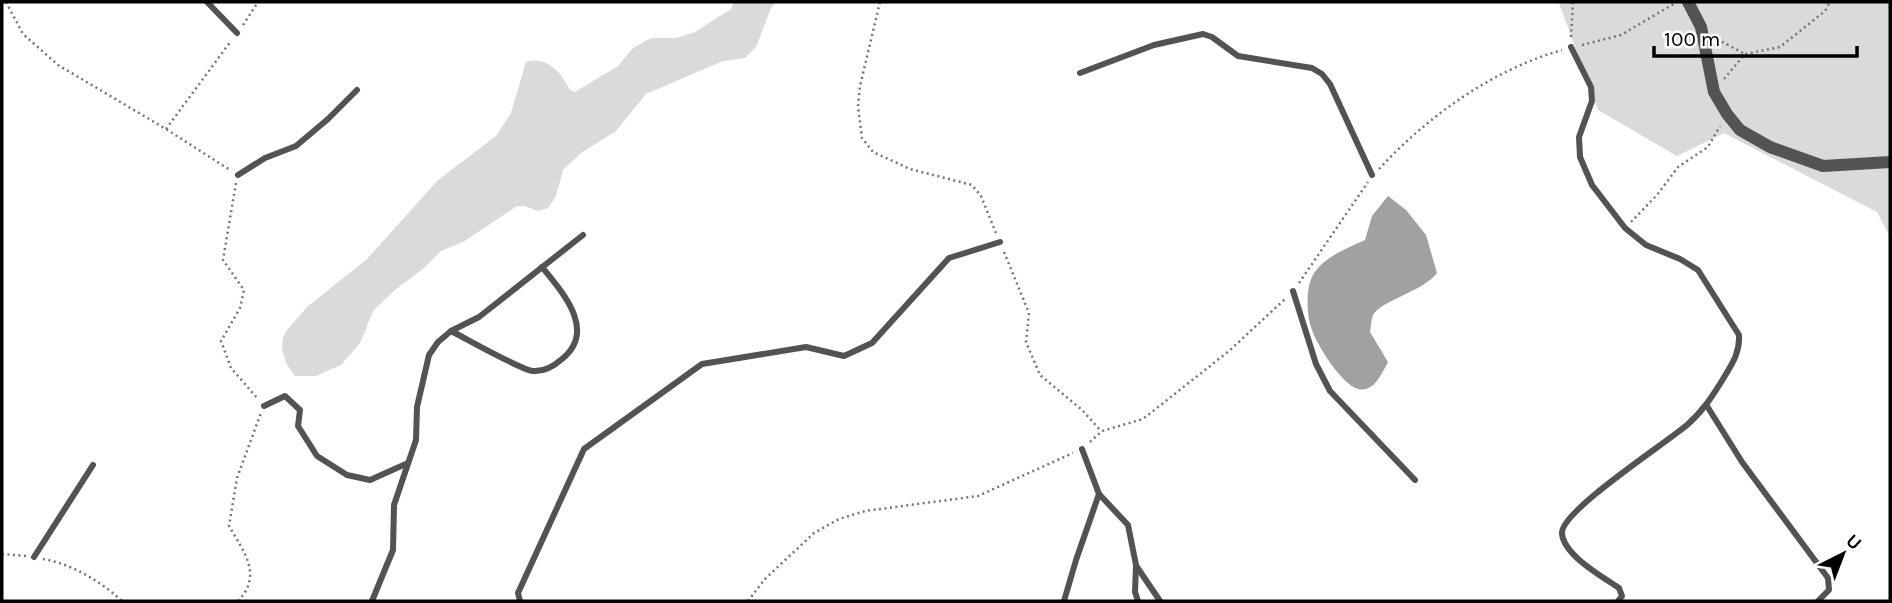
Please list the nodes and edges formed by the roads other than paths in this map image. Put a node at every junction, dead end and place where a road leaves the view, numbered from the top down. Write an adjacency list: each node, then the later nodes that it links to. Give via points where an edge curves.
1 (207, 2): 3 (lane)
2 (1688, 2): 7 (street, via 1701,27 1714,92 1740,130 1770,147 1823,166)
3 (237, 33)
4 (1571, 47): 16 (lane, via 1591,87 1592,101 1579,137 1580,157 1592,185 1625,228 1646,245 1698,270 1739,335 1736,358)
5 (1080, 73): 9 (lane, via 1203,34 1238,56 1311,68 1330,84)
6 (358, 90): 8 (lane, via 296,146)
7 (1890, 162)
8 (237, 175)
9 (1372, 175)
10 (583, 235): 12 (lane)
11 (1000, 242): 25 (lane, via 949,258 872,343 844,356 806,346 702,364 584,449 518,593)
12 (542, 267): 14 (lane, via 479,317); 14 (lane, via 576,314 577,334 564,358 548,369 531,372)
13 (1293, 291): 20 (lane, via 1315,364 1330,391)
14 (452, 331): 18 (lane, via 429,355)
15 (264, 406): 18 (lane, via 285,396 300,410 298,426 317,456 347,475 370,480)
16 (1707, 406): 29 (lane, via 1591,497 1564,524 1567,546 1619,588 1622,596); 30 (lane, via 1742,462 1828,578 1829,590)
17 (1082, 449): 21 (lane)
18 (408, 463): 24 (lane, via 394,505 393,550)
19 (93, 465): 22 (lane)
20 (1415, 480)
21 (1099, 494): 23 (lane, via 1128,525); 26 (lane)
22 (34, 557)
23 (1136, 565): 27 (lane); 28 (lane)
24 (373, 601)
25 (520, 601)
26 (1064, 601)
27 (1138, 601)
28 (1160, 601)
29 (1618, 601)
30 (1818, 601)

